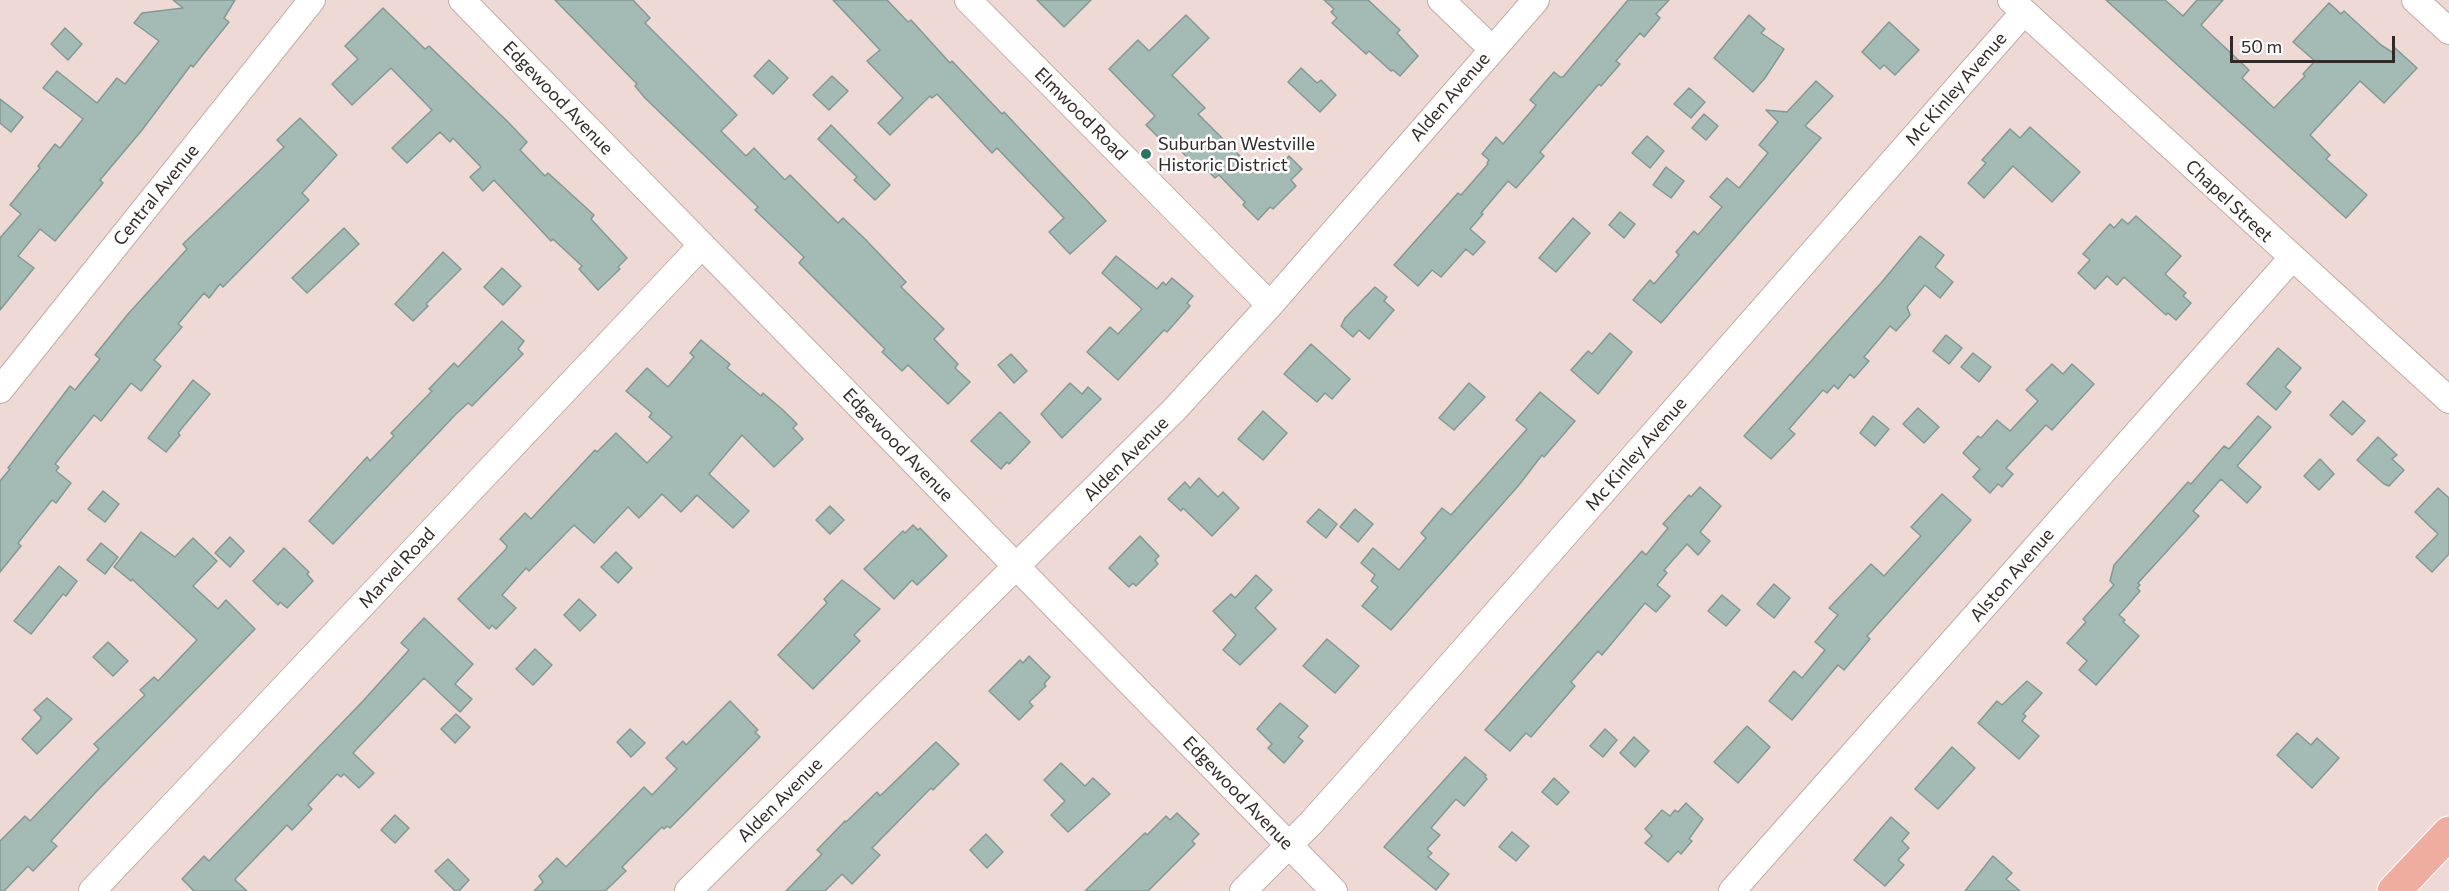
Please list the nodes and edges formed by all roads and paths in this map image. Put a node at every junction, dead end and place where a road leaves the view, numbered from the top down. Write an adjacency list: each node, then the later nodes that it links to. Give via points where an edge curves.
1 (312, 0): 13 (street, Central Avenue)
2 (462, 0): 10 (street, Edgewood Avenue)
3 (968, 0): 12 (street, Elmwood Road)
4 (1441, 0): 9 (street)
5 (1536, 0): 9 (street, Alden Avenue)
6 (2415, 0): 8 (street)
7 (2017, 6): 11 (street, Chapel Street); 17 (street, Mc Kinley Avenue, via 1369,758)
8 (2449, 31)
9 (1492, 50): 12 (street, Alden Avenue)
10 (702, 245): 15 (street, Edgewood Avenue); 18 (street, Marvel Road)
11 (2292, 258): 14 (street, Chapel Street); 22 (street, Alston Avenue)
12 (1270, 305): 15 (street, Alden Avenue, via 1175,409)
13 (0, 390)
14 (2449, 400)
15 (1017, 567): 17 (street, Edgewood Avenue); 19 (street, Alden Avenue)
16 (2449, 833): 23 (main road)
17 (1289, 845): 20 (street, Mc Kinley Avenue); 21 (street, Edgewood Avenue)
18 (92, 891)
19 (688, 891)
20 (1243, 891)
21 (1334, 891)
22 (1732, 891)
23 (2394, 891)

